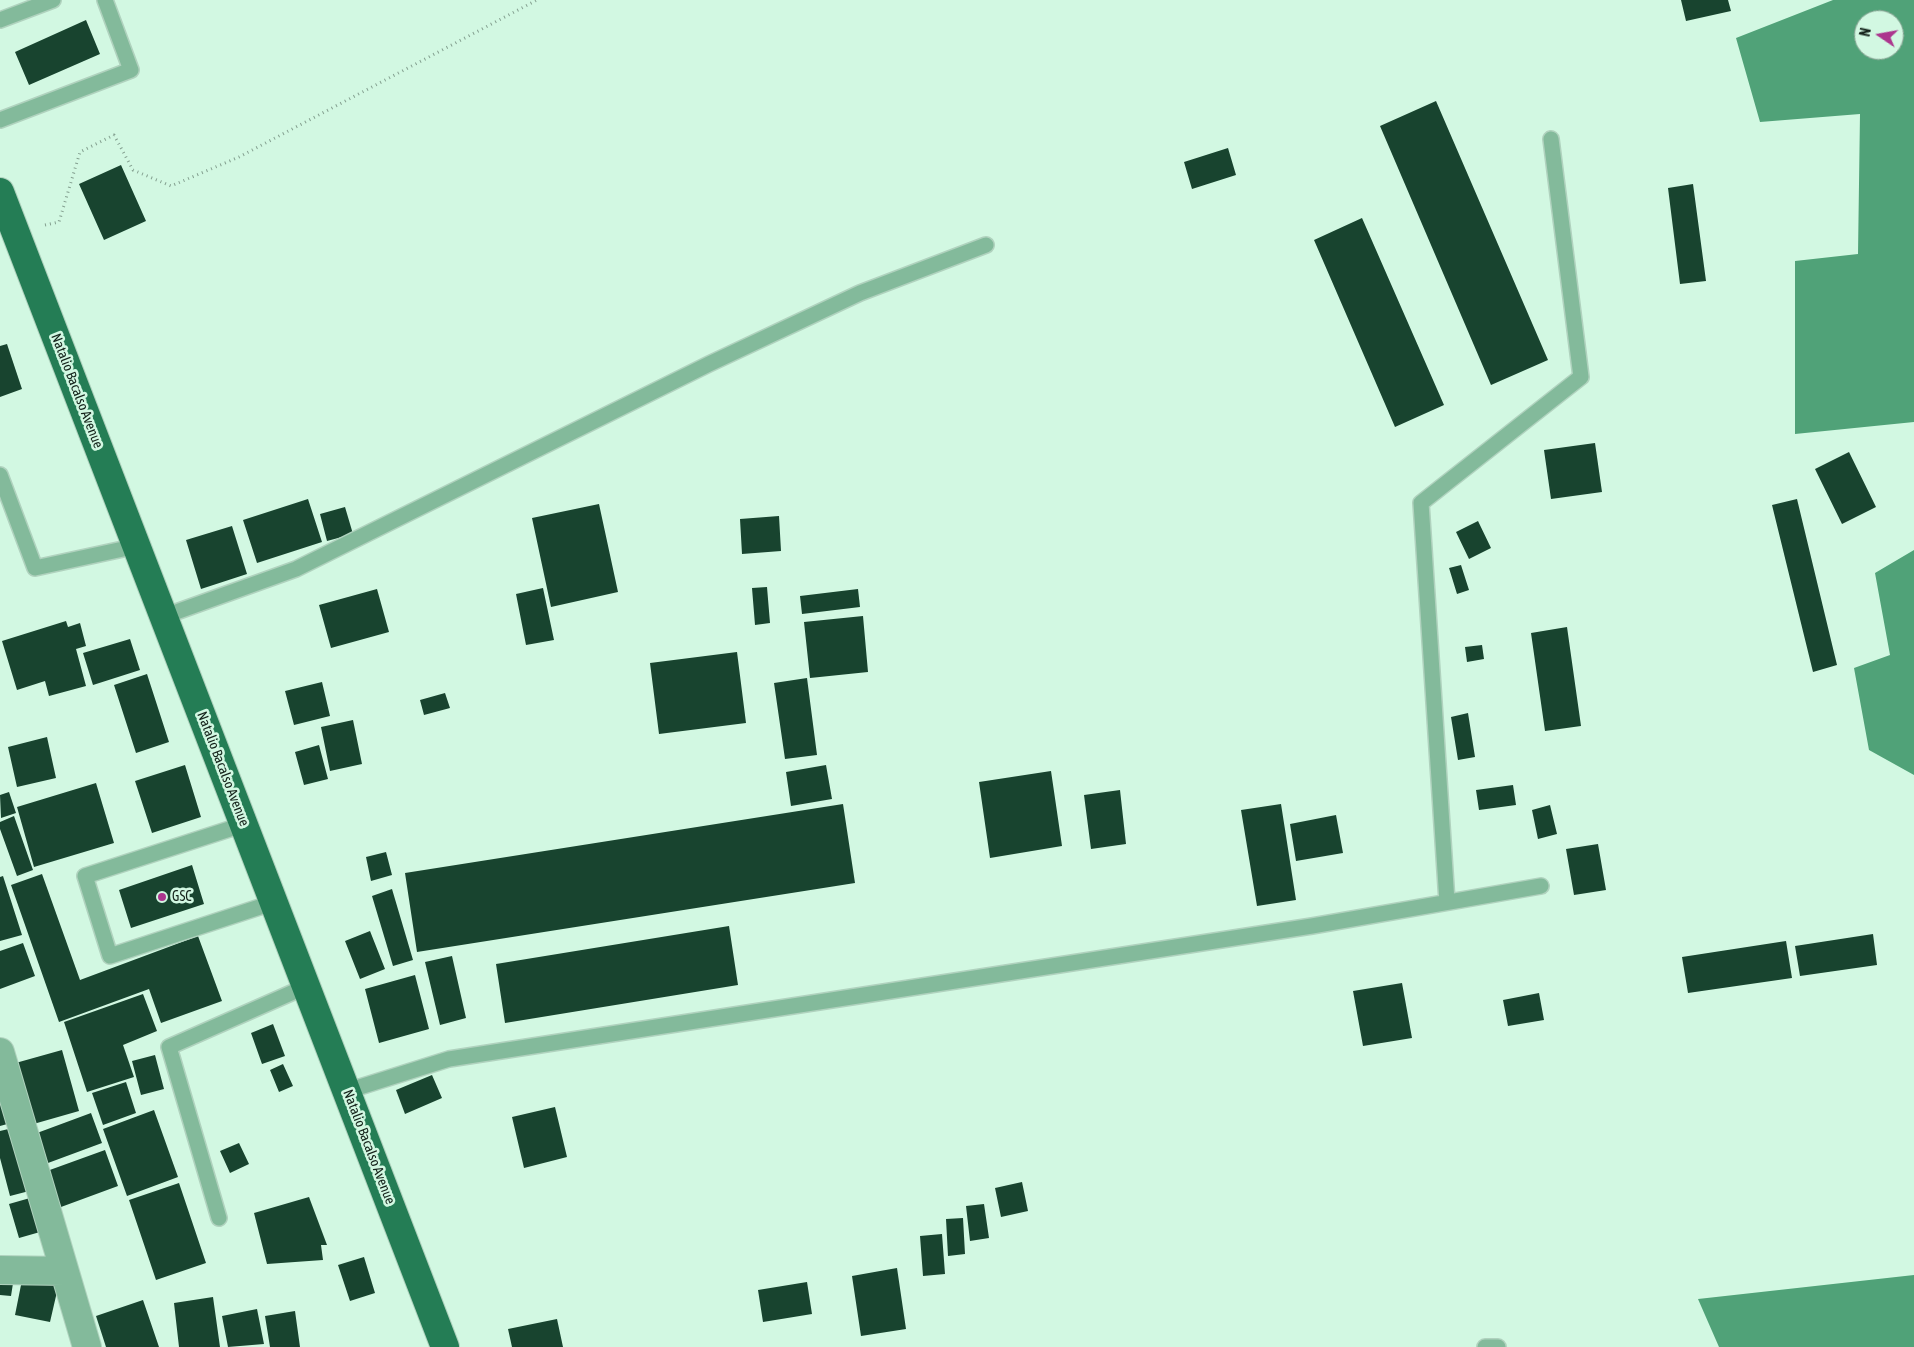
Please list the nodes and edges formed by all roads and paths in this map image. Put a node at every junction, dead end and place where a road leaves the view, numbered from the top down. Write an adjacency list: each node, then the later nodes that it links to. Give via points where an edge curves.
1 (52, 0): 4 (lane)
2 (105, 0): 5 (lane, via 131,70)
3 (537, 0): 8 (path, via 239,157 171,186 133,170 114,135 80,152 59,222)
4 (0, 20)
5 (0, 120)
6 (1552, 139): 16 (lane, via 1581,377 1421,503)
7 (0, 192): 8 (highway, Natalio Bacalso Avenue)
8 (15, 230): 11 (highway, Natalio Bacalso Avenue)
9 (986, 245): 12 (lane, via 860,293 780,330 296,569)
10 (0, 475): 11 (lane, via 35,568)
11 (137, 546): 12 (highway, Natalio Bacalso Avenue)
12 (165, 616): 13 (highway, Natalio Bacalso Avenue)
13 (245, 824): 15 (highway, Natalio Bacalso Avenue); 15 (lane, via 85,876 110,956)
14 (1541, 886): 16 (lane)
15 (275, 902): 17 (highway, Natalio Bacalso Avenue)
16 (1447, 902): 19 (lane, via 1312,926 449,1059)
17 (307, 986): 19 (highway, Natalio Bacalso Avenue); 20 (lane, via 169,1047)
18 (0, 1052): 22 (street)
19 (347, 1091): 24 (highway, Natalio Bacalso Avenue)
20 (219, 1218)
21 (0, 1270): 22 (street)
22 (64, 1271): 23 (street)
23 (87, 1347)
24 (445, 1347)
25 (1485, 1347): 26 (lane)
26 (1498, 1347)

